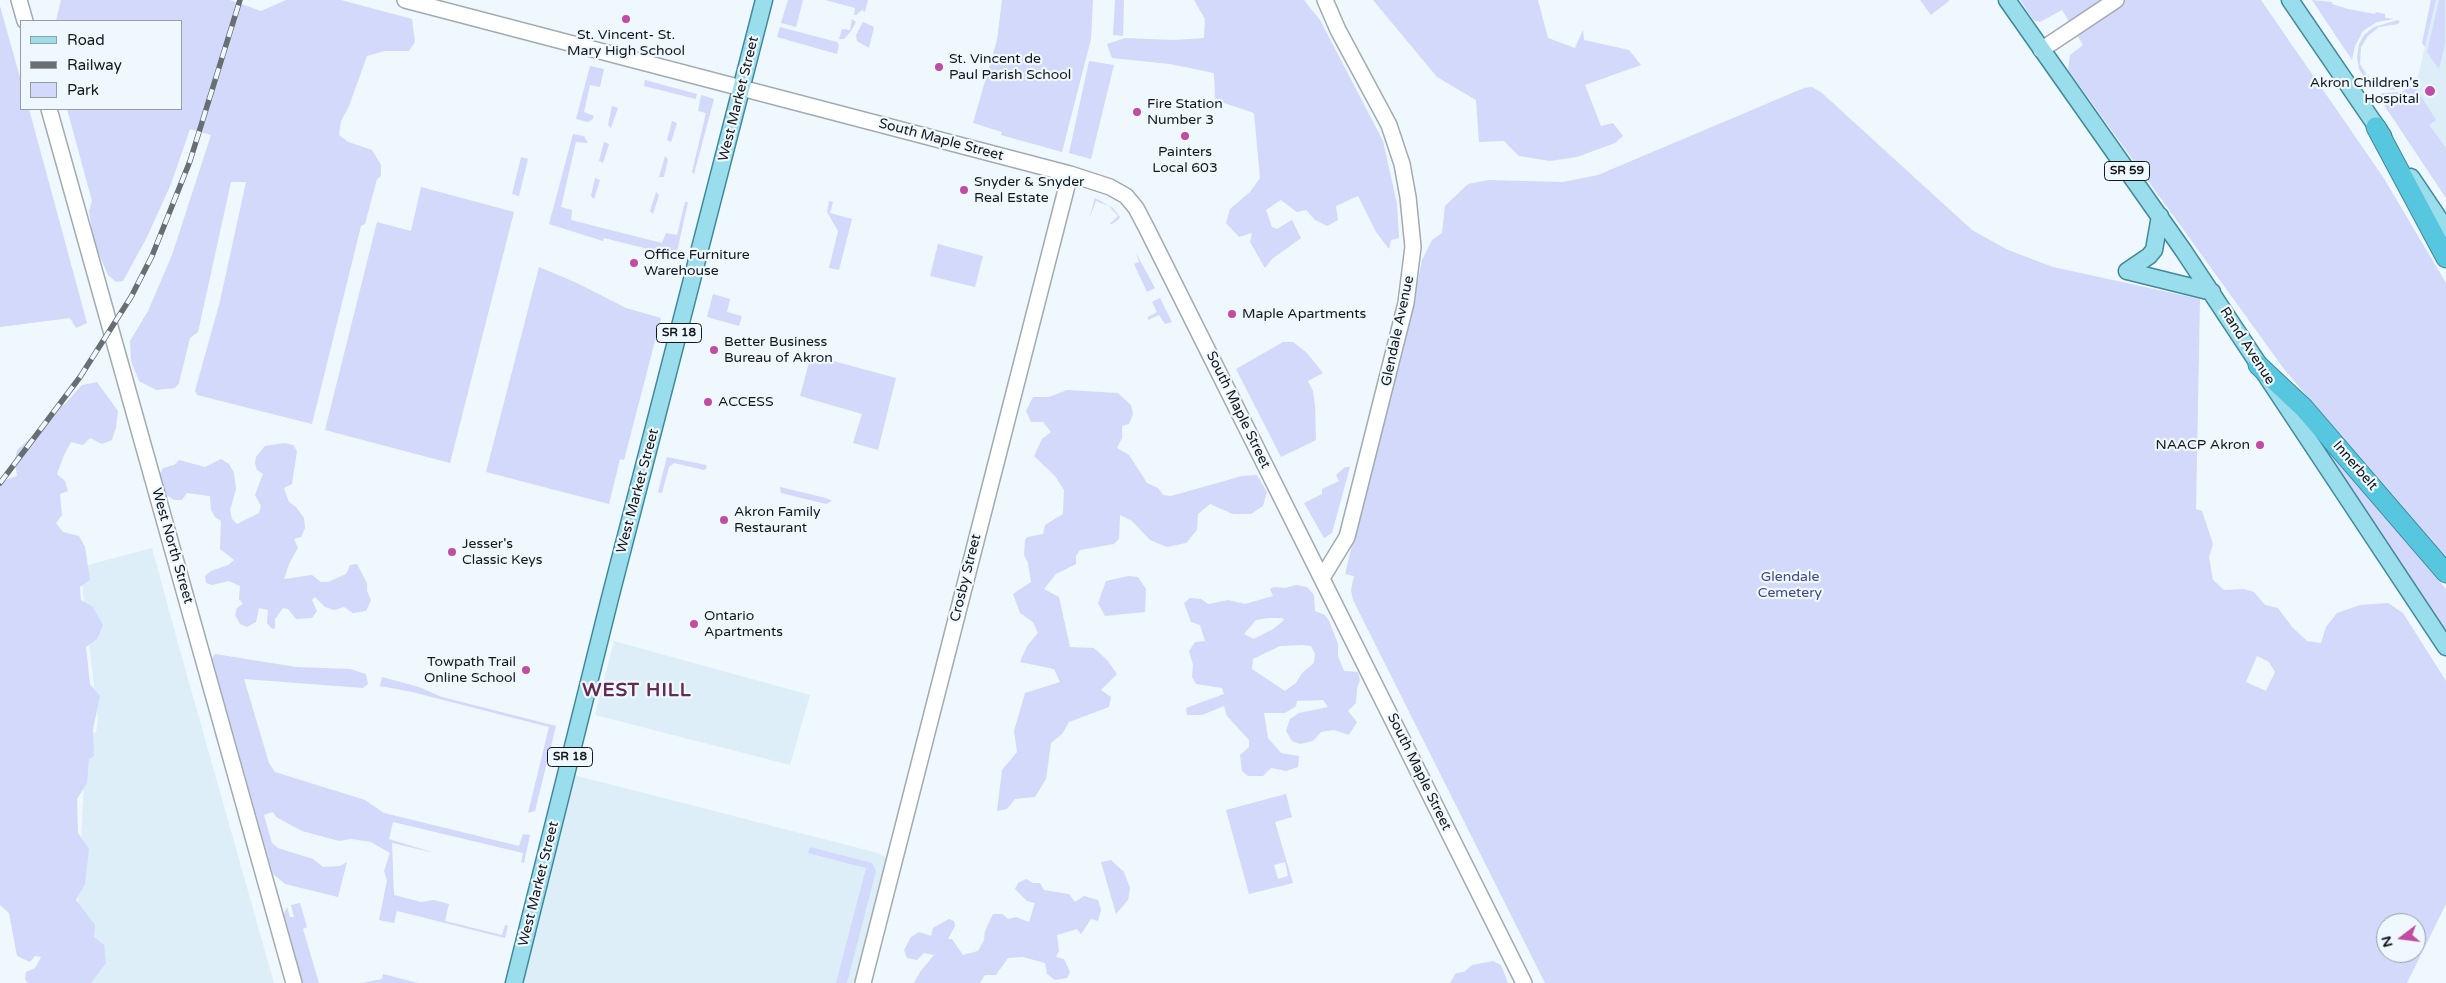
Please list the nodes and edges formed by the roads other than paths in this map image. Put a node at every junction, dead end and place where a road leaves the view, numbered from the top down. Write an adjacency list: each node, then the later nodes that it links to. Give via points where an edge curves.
1 (19, 0): 8 (street)
2 (405, 0): 10 (street, South Maple Street)
3 (764, 0): 10 (main road, West Market Street / SR 18)
4 (1325, 0): 20 (street, Glendale Avenue, via 1389,125 1402,164 1413,247 1406,303 1347,537)
5 (2007, 0): 9 (main road, SR 59)
6 (2116, 0): 9 (street)
7 (2290, 0): 12 (main road)
8 (24, 20)
9 (2041, 50): 14 (main road, Rand Avenue / SR 59)
10 (742, 88): 13 (street, South Maple Street); 23 (main road, West Market Street / SR 18)
11 (49, 110): 22 (street, West North Street)
12 (2376, 127): 15 (main road); 16 (highway)
13 (1070, 174): 20 (street, South Maple Street, via 1110,187 1126,196 1136,208); 24 (street, Crosby Street)
14 (2160, 216): 17 (main road, Rand Avenue / SR 59); 17 (main road, via 2154,250 2127,271)
15 (2446, 229)
16 (2446, 258)
17 (2212, 292): 18 (main road, Rand Avenue / SR 59)
18 (2258, 364): 19 (highway, Innerbelt / SR 59, via 2304,408); 21 (main road, Rand Avenue)
19 (2446, 573)
20 (1322, 578): 25 (street, South Maple Street)
21 (2446, 647)
22 (294, 983)
23 (514, 983)
24 (864, 983)
25 (1524, 983)

